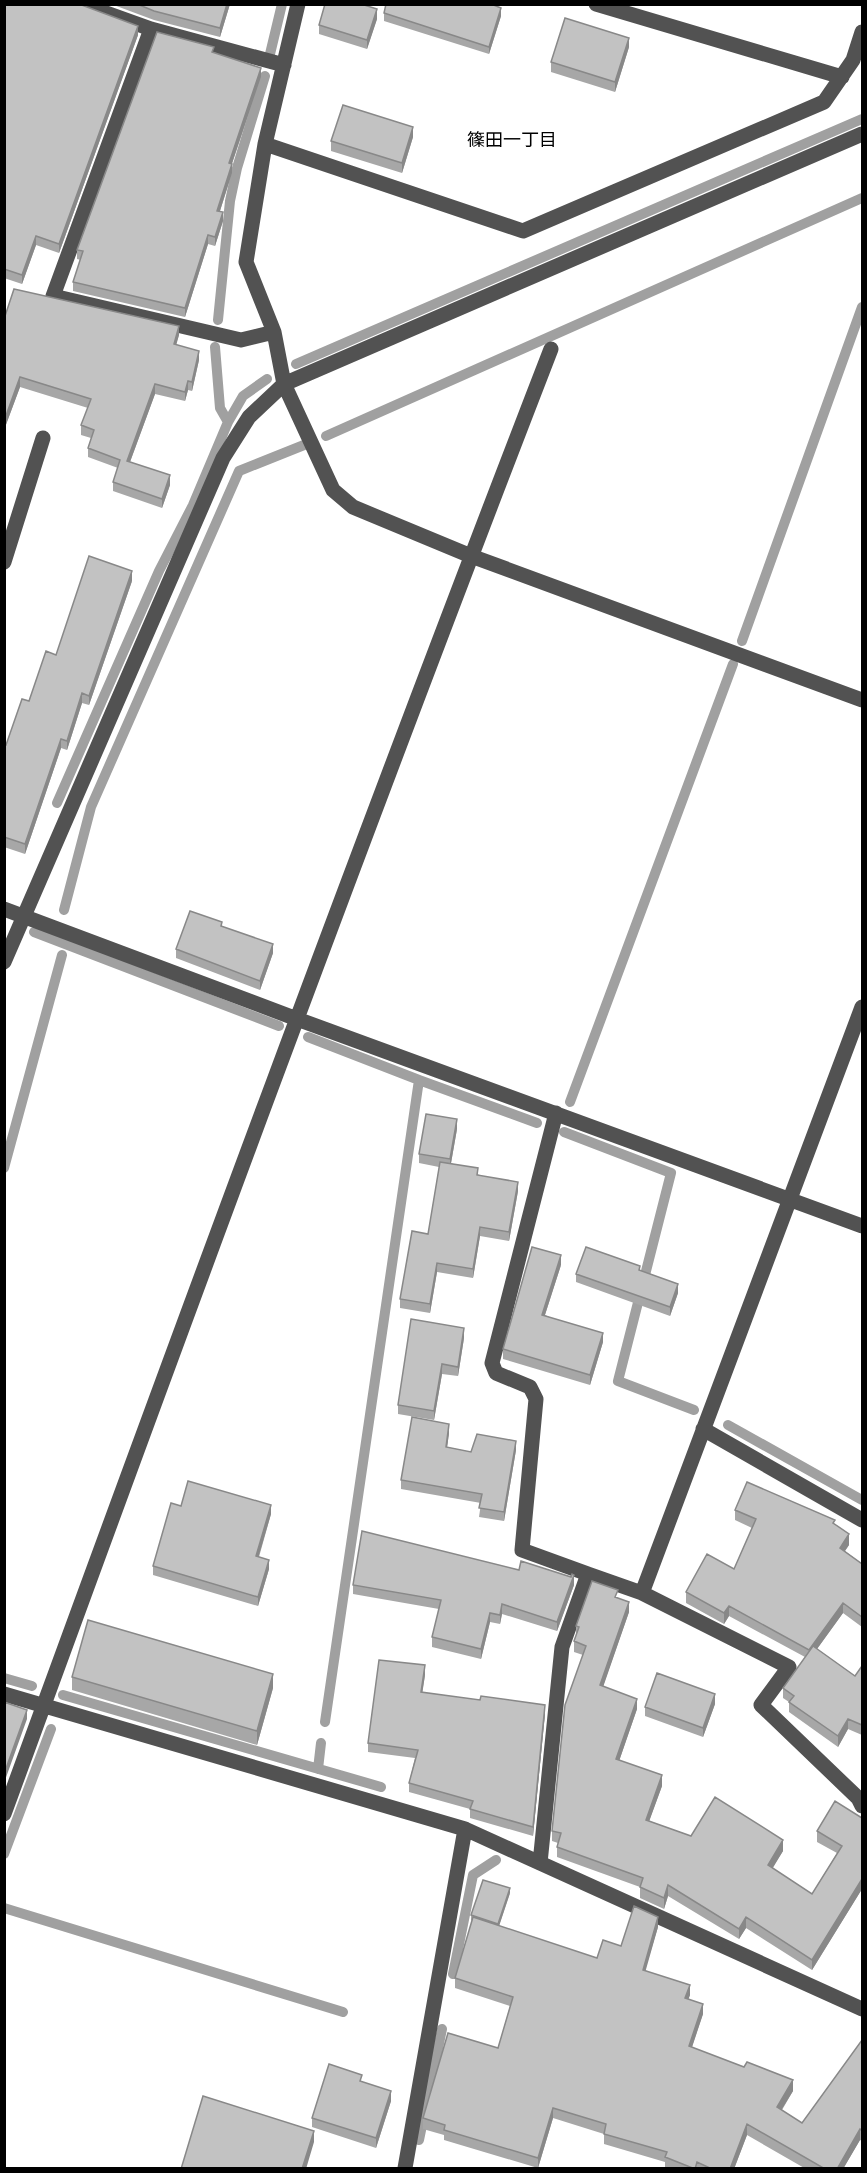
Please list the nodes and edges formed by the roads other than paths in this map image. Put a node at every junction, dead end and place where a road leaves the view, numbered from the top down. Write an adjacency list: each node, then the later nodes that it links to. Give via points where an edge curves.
1 (81, 4): 4 (street)
2 (298, 4): 6 (street)
3 (596, 4): 7 (street)
4 (150, 29): 6 (street); 10 (street, via 54,296 241,340)
5 (862, 32): 7 (street, via 853,60)
6 (284, 65): 9 (street)
7 (842, 77): 9 (street, via 824,102 523,231)
8 (862, 134): 12 (street)
9 (265, 144): 10 (street, via 246,262)
10 (274, 332): 12 (street)
11 (551, 348): 15 (street)
12 (284, 384): 15 (street, via 333,490 353,507); 19 (street, via 249,417 223,458)
13 (44, 438): 14 (street)
14 (11, 521): 16 (street)
15 (471, 555): 17 (street); 22 (street)
16 (4, 562)
17 (862, 700)
18 (4, 909): 19 (street)
19 (24, 916): 20 (street); 22 (street)
20 (4, 962)
21 (862, 1007): 24 (street)
22 (297, 1019): 23 (street); 31 (street)
23 (556, 1113): 24 (street); 28 (street, via 492,1363 496,1373 530,1387 536,1399 522,1550)
24 (791, 1199): 25 (street); 26 (street)
25 (862, 1226)
26 (703, 1429): 27 (street); 29 (street)
27 (862, 1520)
28 (588, 1574): 29 (street); 35 (street, via 562,1647)
29 (642, 1593): 32 (street, via 789,1667 761,1705)
30 (4, 1694): 31 (street)
31 (44, 1706): 33 (street); 34 (street)
32 (862, 1806)
33 (4, 1814)
34 (465, 1828): 35 (street); 37 (street)
35 (540, 1863): 36 (street)
36 (862, 2009)
37 (410, 2168)

